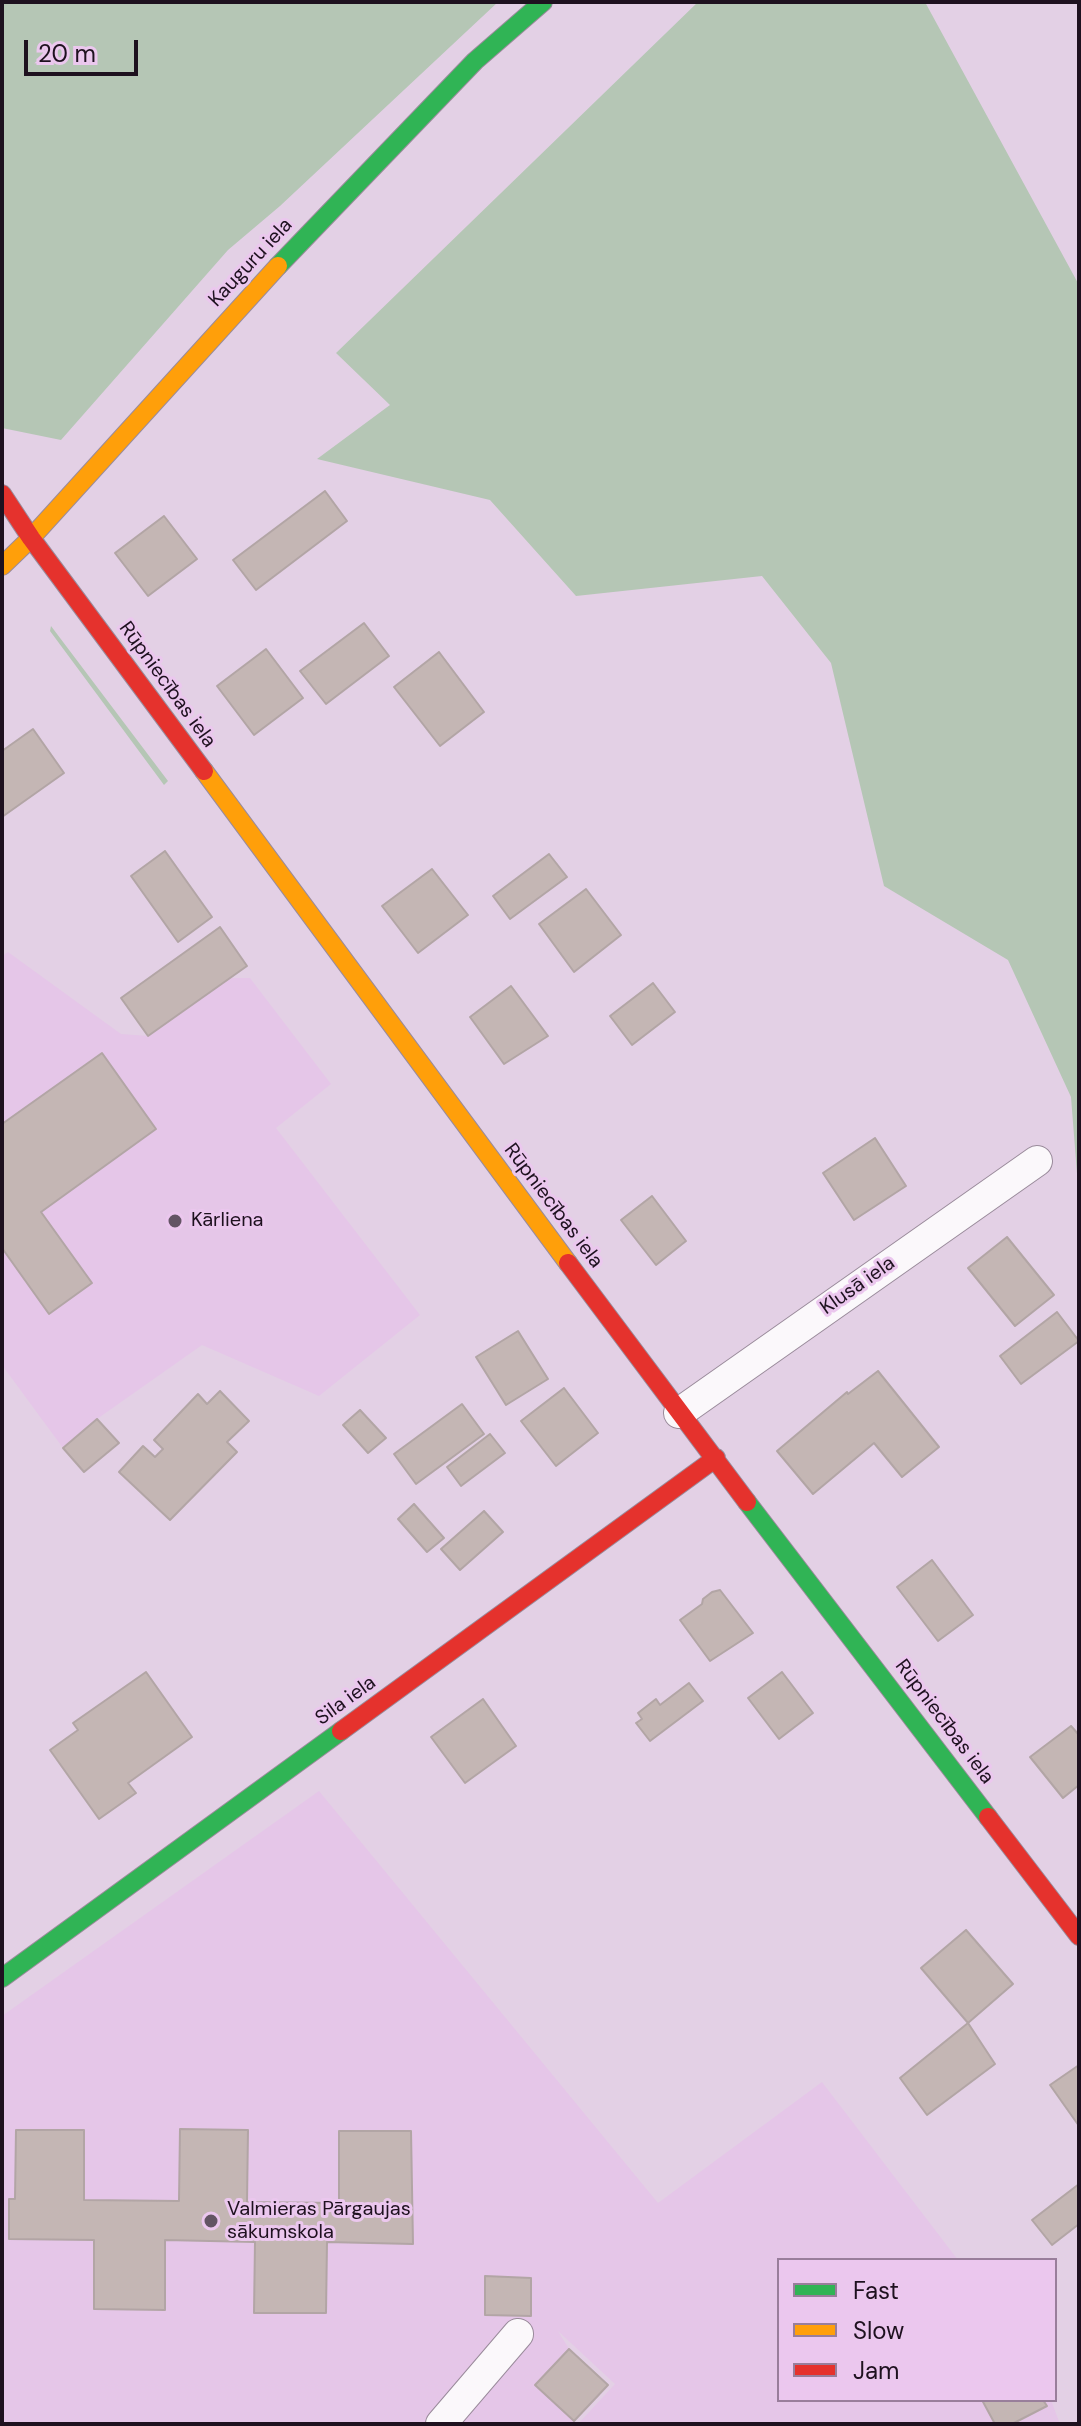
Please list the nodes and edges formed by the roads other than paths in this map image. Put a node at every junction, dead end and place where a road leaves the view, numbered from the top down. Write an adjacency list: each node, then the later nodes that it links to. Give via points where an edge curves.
1 (543, 2): 3 (street, Kauguru iela, via 475,61 289,254)
2 (2, 494): 3 (street, Rūpniecības iela)
3 (31, 538): 4 (street, Kauguru iela); 6 (street, Rūpniecības iela)
4 (2, 566)
5 (1037, 1161): 6 (street, Klusā iela)
6 (679, 1413): 7 (street, Rūpniecības iela)
7 (716, 1458): 8 (street, Rūpniecības iela); 9 (street, Sila iela)
8 (1079, 1936)
9 (2, 1978)
10 (518, 2334): 11 (street)
11 (441, 2424)

